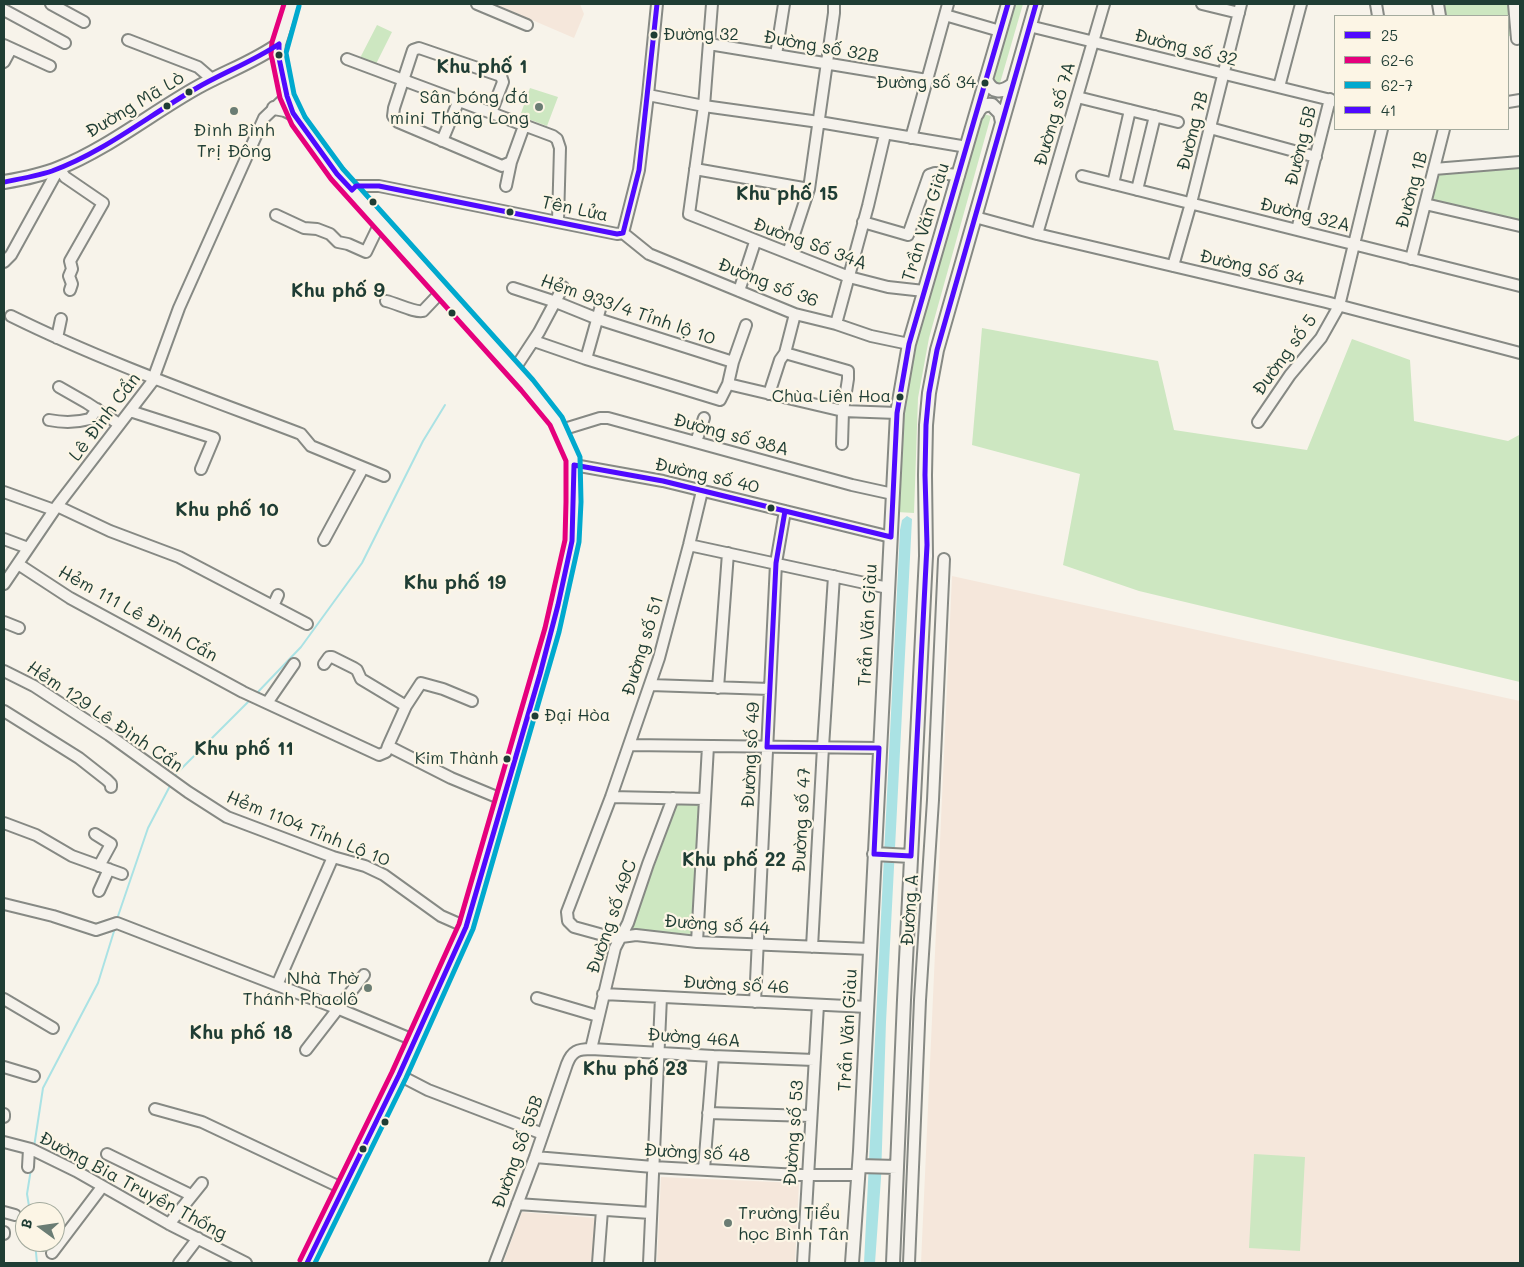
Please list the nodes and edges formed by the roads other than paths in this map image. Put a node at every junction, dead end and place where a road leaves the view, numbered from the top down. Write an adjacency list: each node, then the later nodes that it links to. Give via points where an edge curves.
1 (51, 4): 18 (street)
2 (292, 4): 26 (main road)
3 (477, 4): 19 (street)
4 (657, 4): 41 (street, Tên Lửa)
5 (712, 4): 27 (street)
6 (784, 4): 29 (street)
7 (834, 4): 32 (street)
8 (948, 4): 17 (street)
9 (1008, 4): 21 (main road, Trần Văn Giàu)
10 (1036, 4): 20 (main road)
11 (1104, 4): 24 (street, Đường số 7A)
12 (1202, 4): 15 (street)
13 (1301, 4): 40 (street)
14 (1514, 4): 22 (street)
15 (1240, 8): 34 (street, Đường 7B)
16 (4, 10): 25 (street)
17 (945, 15): 21 (street); 38 (street)
18 (84, 22)
19 (528, 25)
20 (1029, 26): 24 (street, Đường số 32); 39 (main road)
21 (1000, 31): 35 (main road, Trần Văn Giàu)
22 (1515, 39)
23 (128, 40): 36 (street, via 198,66)
24 (1093, 42): 34 (street, Đường số 32); 43 (street, Đường số 7A)
25 (66, 43)
26 (279, 44): 36 (main road, Đường Mã Lò, via 265,55); 42 (main road)
27 (709, 44): 29 (street, Đường số 32B); 46 (street)
28 (7, 47): 31 (street); 33 (street)
29 (776, 55): 32 (street, Đường số 32B)
30 (347, 59): 37 (street)
31 (4, 62)
32 (827, 64): 38 (street, Đường số 32B); 53 (street)
33 (50, 66)
34 (1224, 74): 40 (street, Đường số 32); 57 (street, Đường 7B)
35 (986, 79): 39 (main road, via 990,87 997,90); 50 (main road, Trần Văn Giàu)
36 (213, 80): 67 (main road, Đường Mã Lò, via 101,147)
37 (402, 80): 44 (street); 49 (street, via 412,52 417,48 498,74 503,82); 62 (street, via 394,108 395,119)
38 (927, 80): 61 (street)
39 (1012, 85): 54 (main road)
40 (1279, 87): 45 (street, Đường số 32)
41 (648, 95): 46 (street); 87 (street, Tên Lửa, via 638,170)
42 (287, 96): 47 (street, Lê Đình Cẩn); 51 (main road)
43 (1077, 97): 48 (street); 88 (street, Đường số 7A)
44 (459, 100): 49 (street); 62 (street)
45 (1333, 100): 64 (street, Đường 5B)
46 (704, 106): 53 (street); 69 (street)
47 (274, 108): 51 (main road); 121 (street, Lê Đình Cẩn, via 264,118 179,308)
48 (1130, 110): 52 (street); 73 (street)
49 (491, 113): 56 (street)
50 (977, 114): 54 (main road, via 984,106 992,106 1000,112); 63 (main road, Trần Văn Giàu)
51 (295, 115): 76 (main road)
52 (1155, 116): 55 (street); 77 (street)
53 (819, 122): 60 (street); 75 (street)
54 (1002, 122): 81 (main road)
55 (1178, 122)
56 (524, 126): 65 (street); 82 (street, via 553,136 559,143)
57 (1210, 128): 64 (street); 78 (street, Đường 7B)
58 (1382, 130): 90 (street, Đường số 5)
59 (1444, 130): 68 (street, Đường 1B)
60 (885, 134): 61 (street); 83 (street)
61 (911, 138): 63 (street)
62 (442, 141): 65 (street, via 499,166)
63 (967, 147): 70 (main road, Trần Văn Giàu)
64 (1316, 156): 86 (street, Đường 5B)
65 (511, 162): 74 (street)
66 (1520, 162): 68 (street)
67 (59, 168): 72 (main road, Đường Mã Lò); 93 (street, via 11,255); 99 (street, via 65,177 103,204 70,261)
68 (1434, 169): 79 (street, Đường 1B)
69 (695, 170): 75 (street); 89 (street, Đường Số 34A, via 689,214)
70 (959, 175): 83 (street, via 929,175 908,235); 102 (main road, Trần Văn Giàu)
71 (1082, 176): 73 (street, Đường 32A)
72 (4, 182)
73 (1113, 184): 77 (street, Đường 32A)
74 (506, 186)
75 (809, 189): 91 (street)
76 (352, 190): 82 (street, Tên Lửa, via 356,186 379,186); 84 (main road)
77 (1137, 190): 78 (street, Đường 32A)
78 (1191, 204): 86 (street, Đường 32A); 94 (street, Đường 7B)
79 (1425, 204): 85 (street); 92 (street, Đường 1B)
80 (276, 215): 84 (street, via 304,228 317,228 338,242 366,252)
81 (975, 217): 88 (street, Đường Số 34); 189 (main road, via 937,350 929,394 925,453 926,556)
82 (558, 221): 87 (street, Tên Lửa)
83 (863, 222): 95 (street)
84 (380, 223): 100 (main road)
85 (1520, 226)
86 (1297, 230): 90 (street, Đường 32A)
87 (623, 233): 101 (street, Đường số 36, via 650,254)
88 (1037, 234): 94 (street, Đường Số 34)
89 (755, 242): 91 (street, Đường Số 34A); 101 (street)
90 (1354, 244): 92 (street, Đường 32A); 106 (street, Đường số 5)
91 (788, 254): 95 (street, Đường Số 34A)
92 (1411, 259): 96 (street, Đường 32A)
93 (4, 262)
94 (1173, 266): 106 (street, Đường Số 34)
95 (849, 278): 102 (street, Đường Số 34A); 111 (street)
96 (1520, 286)
97 (564, 287): 104 (street)
98 (513, 288): 104 (street, Hẻm 933/4 Tỉnh lộ 10)
99 (70, 290)
100 (442, 291): 103 (street, via 420,312); 120 (main road)
101 (739, 291): 107 (street, Đường số 36)
102 (924, 291): 115 (main road, Trần Văn Giàu)
103 (386, 301)
104 (556, 302): 109 (street, Hẻm 933/4 Tỉnh lộ 10); 114 (street)
105 (602, 302): 109 (street)
106 (1339, 306): 117 (street, Đường Số 34); 132 (street, Đường số 5, via 1321,338 1290,375)
107 (795, 314): 111 (street, Đường số 36); 116 (street)
108 (11, 316): 113 (street)
109 (598, 318): 118 (street); 119 (street, Hẻm 933/4 Tỉnh lộ 10)
110 (61, 319): 113 (street)
111 (836, 324): 115 (street, Đường số 36, via 870,336)
112 (746, 325): 119 (street)
113 (56, 338): 121 (street)
114 (534, 341): 118 (street); 120 (street)
115 (909, 344): 128 (main road, Trần Văn Giàu)
116 (785, 353): 124 (street); 126 (street, via 848,371)
117 (1520, 353)
118 (586, 359): 122 (street, via 720,400)
119 (733, 362): 122 (street)
120 (514, 370): 134 (main road)
121 (154, 378): 127 (street, Lê Đình Cẩn); 139 (street, via 301,434 311,446)
122 (728, 384): 124 (street)
123 (59, 387): 125 (street)
124 (769, 394): 126 (street)
125 (97, 409): 130 (street); 133 (street)
126 (843, 411): 128 (street); 137 (street)
127 (130, 412): 133 (street, Lê Đình Cẩn); 140 (street, via 214,438)
128 (897, 413): 144 (main road, Trần Văn Giàu)
129 (704, 418): 136 (street)
130 (90, 419): 131 (street, via 65,423); 135 (street)
131 (50, 420)
132 (1258, 422)
133 (119, 424): 145 (street, Lê Đình Cẩn)
134 (561, 430): 136 (street, Đường số 38A, via 604,418); 138 (main road)
135 (84, 431)
136 (696, 442): 144 (street, Đường số 38A)
137 (842, 444)
138 (574, 465): 142 (street, Đường số 40); 185 (main road, via 572,541 552,630)
139 (363, 468): 141 (street); 149 (street)
140 (201, 469)
141 (384, 476)
142 (702, 491): 146 (street, Đường số 40); 150 (street, Đường số 51)
143 (4, 492): 145 (street)
144 (893, 494): 147 (main road, Trần Văn Giàu)
145 (55, 508): 151 (street, Lê Đình Cẩn); 160 (street, via 179,557)
146 (785, 511): 147 (street, Đường số 40); 155 (street, Đường số 49)
147 (891, 537): 158 (main road, Trần Văn Giàu)
148 (4, 539): 151 (street)
149 (324, 540)
150 (689, 544): 152 (street); 167 (street, Đường số 51)
151 (28, 548): 154 (street, Lê Đình Cẩn)
152 (728, 553): 155 (street); 168 (street)
153 (944, 559): 259 (street, Đường A)
154 (18, 564): 157 (street, Lê Đình Cẩn); 171 (street, Hẻm 111 Lê Đình Cẩn, via 70,598)
155 (776, 564): 156 (street); 169 (street, Đường số 49)
156 (834, 576): 158 (street); 178 (street, Đường số 47)
157 (4, 584)
158 (888, 588): 179 (main road, Trần Văn Giàu)
159 (278, 595): 160 (street)
160 (273, 606): 162 (street)
161 (4, 622): 163 (street)
162 (308, 624)
163 (19, 628)
164 (294, 664): 171 (street)
165 (324, 664): 172 (street, via 329,657 343,662 357,670 361,679)
166 (4, 671): 181 (street, Hẻm 129 Lê Đình Cẩn, via 34,686)
167 (650, 685): 168 (street); 174 (street, Đường số 51)
168 (718, 688): 169 (street)
169 (770, 689): 177 (street, Đường số 49)
170 (472, 701): 172 (street, via 421,682)
171 (264, 702): 175 (street, Hẻm 111 Lê Đình Cẩn, via 379,755 386,752)
172 (406, 706): 175 (street)
173 (4, 711): 180 (street, via 79,758)
174 (629, 745): 176 (street); 182 (street, Đường số 51)
175 (388, 746): 185 (street)
176 (708, 746): 177 (street); 184 (street)
177 (767, 747): 178 (street); 199 (street, Đường số 49)
178 (823, 747): 179 (street); 200 (street, Đường số 47)
179 (879, 748): 188 (main road, Trần Văn Giàu)
180 (111, 786)
181 (188, 792): 190 (street, Hẻm 1104 Tỉnh Lộ 10, via 228,818)
182 (611, 797): 183 (street); 195 (street, Đường số 51, via 568,912)
183 (673, 798): 184 (street); 197 (street, Đường số 49C, via 628,922)
184 (705, 799): 198 (street)
185 (504, 800): 196 (main road)
186 (4, 823): 191 (street, via 36,835 72,856)
187 (95, 834): 191 (street, via 111,844)
188 (877, 854): 189 (main road); 201 (main road, Trần Văn Giàu)
189 (908, 856): 233 (main road)
190 (333, 857): 196 (street, Hẻm 1104 Tỉnh Lộ 10, via 384,875 441,916); 203 (street)
191 (104, 867): 192 (street); 193 (street)
192 (122, 874)
193 (99, 891)
194 (4, 904): 203 (street, via 96,930 117,923)
195 (568, 921): 197 (street, Đường số 44, via 574,927)
196 (466, 927): 214 (main road)
197 (618, 938): 198 (street, Đường số 44, via 636,936); 204 (street, Đường số 49C)
198 (697, 942): 199 (street, Đường số 44)
199 (758, 944): 200 (street, Đường số 44); 208 (street, Đường số 49)
200 (812, 947): 201 (street, Đường số 44)
201 (870, 949): 210 (main road, Trần Văn Giàu)
202 (364, 975): 211 (street)
203 (278, 985): 211 (street)
204 (603, 994): 205 (street, Đường số 46); 212 (street, Đường số 49C)
205 (661, 997): 208 (street, Đường số 46); 218 (street)
206 (4, 998): 213 (street)
207 (537, 998): 212 (street)
208 (754, 1002): 209 (street, Đường số 46)
209 (818, 1005): 210 (street, Đường số 46); 220 (street, Đường số 53)
210 (867, 1007): 236 (main road, Trần Văn Giàu)
211 (340, 1009): 214 (street); 216 (street)
212 (598, 1016): 215 (street, Đường số 49C)
213 (53, 1028)
214 (416, 1041): 222 (main road)
215 (591, 1048): 217 (street, Đường 46A); 218 (street, Đường 46A)
216 (306, 1050)
217 (573, 1052): 227 (street, Đường Số 55B)
218 (658, 1052): 219 (street, Đường 46A); 232 (street)
219 (713, 1056): 220 (street, Đường 46A); 225 (street)
220 (814, 1060): 226 (street, Đường số 53)
221 (4, 1067): 223 (street)
222 (400, 1075): 227 (street, via 428,1090); 240 (main road)
223 (34, 1076)
224 (156, 1109): 240 (street, via 202,1122)
225 (708, 1112): 226 (street); 235 (street)
226 (811, 1116): 237 (street, Đường số 53)
227 (543, 1134): 231 (street, Đường Số 55B)
228 (4, 1142): 229 (street, Đường Bia Truyền Thống)
229 (30, 1149): 234 (street); 239 (street, Đường Bia Truyền Thống)
230 (106, 1154): 241 (street)
231 (535, 1157): 232 (street, Đường số 48); 242 (street, Đường Số 55B)
232 (653, 1167): 235 (street, Đường số 48); 245 (street)
233 (897, 1167): 236 (main road); 258 (main road)
234 (28, 1168)
235 (704, 1169): 237 (street, Đường số 48)
236 (859, 1171): 237 (street, Đường số 48); 257 (main road, Trần Văn Giàu)
237 (807, 1175): 256 (street, Đường số 53)
238 (202, 1183): 241 (street)
239 (102, 1187): 247 (street, Đường Bia Truyền Thống); 249 (street)
240 (344, 1189): 252 (main road)
241 (191, 1195): 247 (street)
242 (517, 1204): 243 (street); 253 (street, Đường Số 55B)
243 (602, 1210): 245 (street); 254 (street)
244 (4, 1212): 246 (street)
245 (651, 1213): 255 (street)
246 (15, 1216)
247 (169, 1224): 248 (street, Đường Bia Truyền Thống)
248 (198, 1238): 250 (street); 251 (street, Đường Bia Truyền Thống)
249 (52, 1253)
250 (180, 1263)
251 (246, 1263)
252 (307, 1263)
253 (495, 1263)
254 (598, 1263)
255 (649, 1263)
256 (803, 1263)
257 (852, 1263)
258 (893, 1263)
259 (909, 1263)

